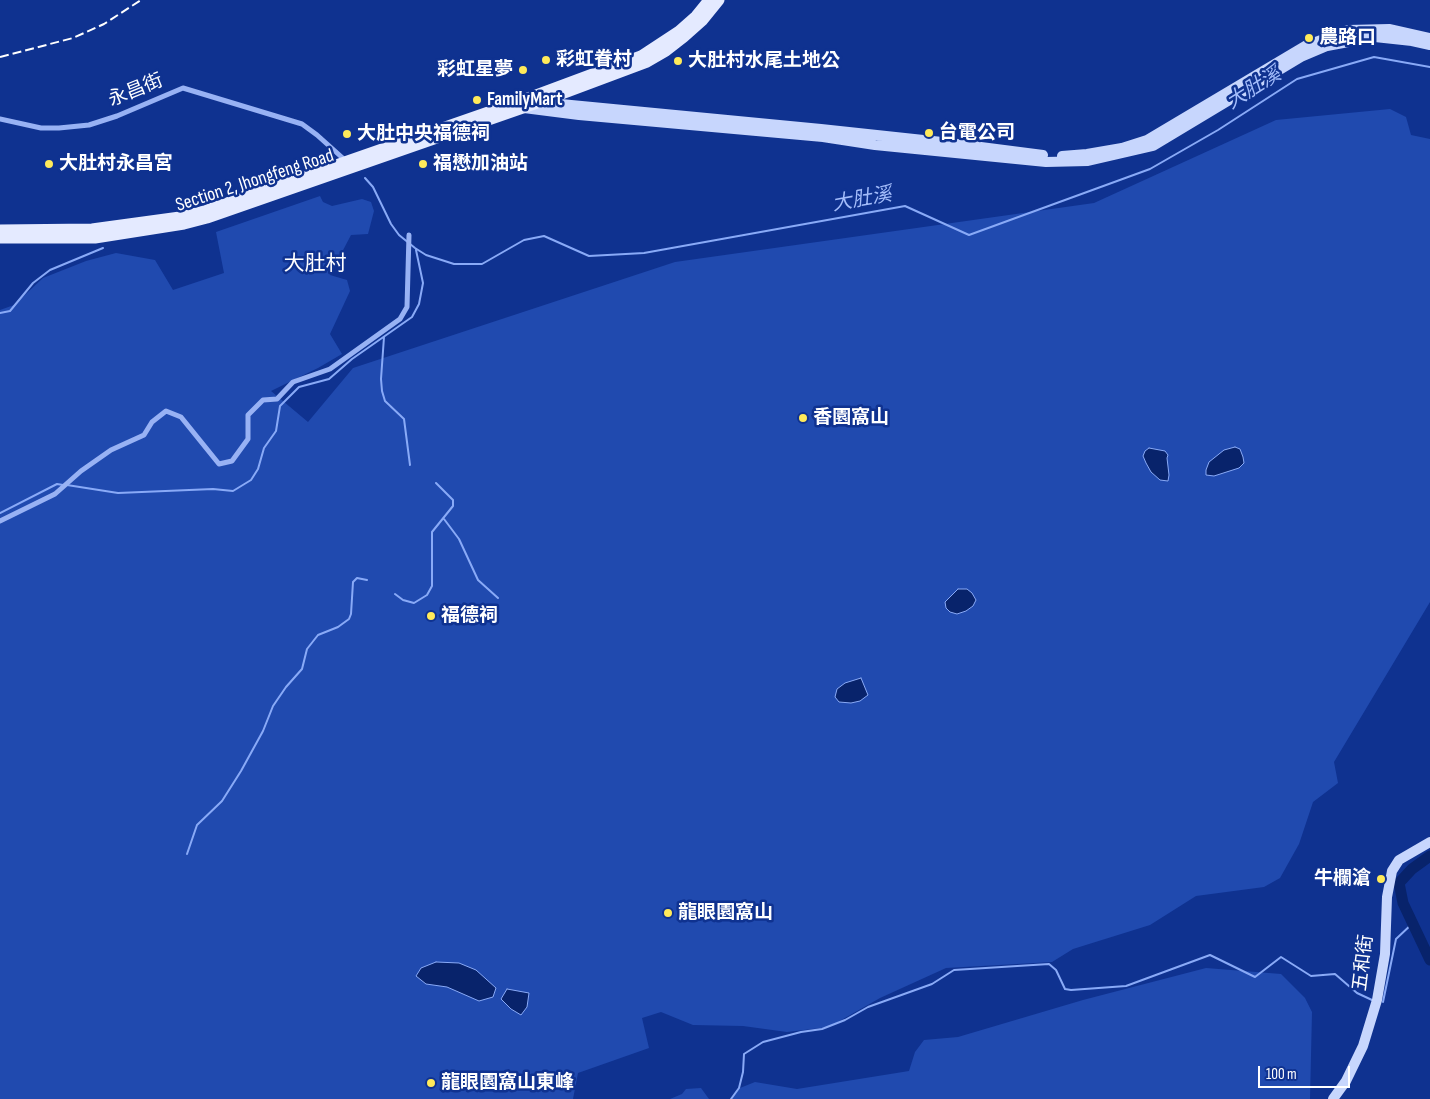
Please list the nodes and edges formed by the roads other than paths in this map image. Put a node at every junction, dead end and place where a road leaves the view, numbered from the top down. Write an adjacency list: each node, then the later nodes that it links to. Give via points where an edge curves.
1 (709, 0): 6 (main road, Section 2, Jhongfeng Road, via 696,16 666,40)
2 (719, 0): 6 (main road, Section 2, Jhongfeng Road, via 702,21 666,51 647,62)
3 (1430, 38): 4 (main road, via 1389,29 1348,30)
4 (1326, 42): 5 (main road, via 1375,37); 10 (main road, via 1153,146 1088,161 1046,162 823,137 628,120); 11 (main road, via 1305,46 1147,140 1087,154 1050,156 942,142)
5 (1430, 45)
6 (623, 68): 7 (main road, Section 2, Jhongfeng Road)
7 (598, 77): 8 (main road, Section 2, Jhongfeng Road); 9 (main road, Section 2, Jhongfeng Road)
8 (582, 88): 9 (main road, Section 2, Jhongfeng Road); 11 (main road, via 577,96)
9 (538, 99): 10 (main road, Section 2, Jhongfeng Road); 11 (main road)
10 (523, 104): 13 (main road, Section 2, Jhongfeng Road)
11 (583, 107)
12 (0, 119): 13 (street, 永昌街, via 41,128 81,126 183,88 302,124)
13 (350, 165): 14 (main road, Section 2, Jhongfeng Road)
14 (147, 226): 15 (main road, Section 2, Jhongfeng Road); 17 (main road, Section 2, Jhongfeng Road, via 94,238)
15 (0, 230)
16 (409, 237): 18 (street, via 407,307 400,319 330,369 293,382 276,398 263,400 248,415 248,439 232,461 218,464 181,417 166,411 152,422 144,435 111,450 56,494)
17 (0, 238)
18 (0, 521)
19 (1430, 842): 20 (main road, 五和街, via 1399,860 1392,871 1387,898 1385,954 1377,1000 1363,1046)
20 (1333, 1099)

